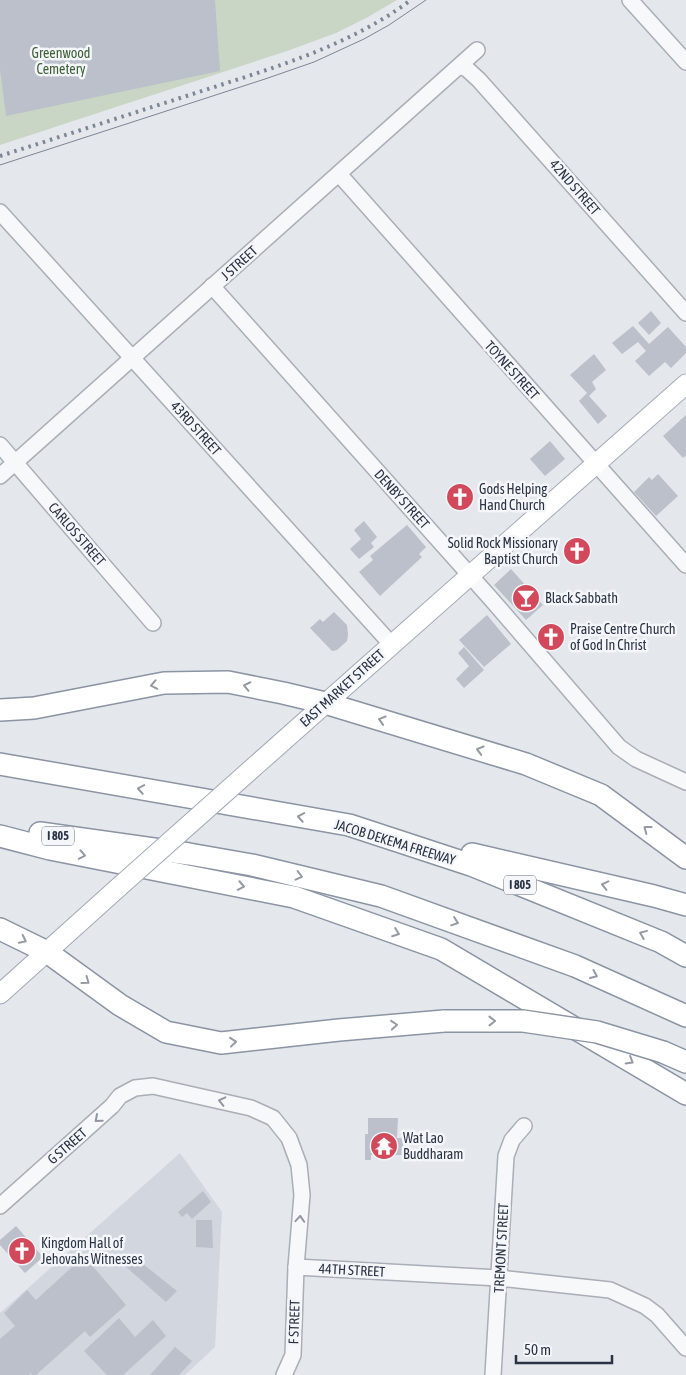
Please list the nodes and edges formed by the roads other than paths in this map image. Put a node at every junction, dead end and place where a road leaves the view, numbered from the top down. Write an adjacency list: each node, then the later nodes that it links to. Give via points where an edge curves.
1 (630, 0): 3 (street)
2 (477, 50): 4 (street, J STREET)
3 (686, 62)
4 (460, 66): 5 (street, J STREET); 8 (street, 42ND STREET, via 479,80)
5 (339, 174): 7 (street, J STREET); 13 (street, TOYNE STREET)
6 (0, 212): 9 (street, 43RD STREET)
7 (212, 286): 9 (street, J STREET); 16 (street, DENBY STREET)
8 (686, 313)
9 (133, 358): 12 (street, J STREET); 18 (street, 43RD STREET)
10 (686, 384): 13 (main road, EAST MARKET STREET)
11 (0, 445): 12 (street, CARLOS STREET)
12 (15, 462): 14 (street, J STREET); 17 (street, CARLOS STREET)
13 (596, 464): 15 (street, TOYNE STREET); 16 (main road, EAST MARKET STREET)
14 (0, 476)
15 (686, 565)
16 (469, 575): 18 (main road, EAST MARKET STREET); 22 (street, DENBY STREET, via 619,747 636,759)
17 (153, 623)
18 (392, 645): 19 (main road, EAST MARKET STREET)
19 (325, 703): 20 (highway, one-way to 20, via 228,682 164,683 34,708); 26 (highway, one-way to 19, via 601,795 585,788 526,764); 29 (main road, EAST MARKET STREET, bridge)
20 (0, 710)
21 (0, 764): 23 (highway, JACOB DEKEMA FREEWAY / I 805, one-way to 21)
22 (686, 782)
23 (349, 825): 27 (highway, one-way to 23); 30 (highway, JACOB DEKEMA FREEWAY / I 805, one-way to 23, via 662,942 471,865)
24 (0, 826): 32 (highway, I 805, one-way to 32, via 252,865 381,896 575,966)
25 (0, 836): 34 (highway, one-way to 34, via 50,849 294,897 441,949)
26 (686, 858)
27 (686, 905)
28 (0, 929): 29 (highway, one-way to 29)
29 (47, 952): 31 (main road, EAST MARKET STREET); 33 (highway, one-way to 33, bridge, via 120,1005 166,1032 221,1043 444,1021 523,1021 597,1032)
30 (686, 956)
31 (0, 994)
32 (686, 1016)
33 (686, 1062)
34 (686, 1094)
35 (524, 1126): 38 (street, TREMONT STREET, via 512,1140 506,1156)
36 (0, 1206): 37 (street, G STREET, one-way to 36, via 302,1195 298,1165 289,1138 273,1118 251,1108 153,1086 135,1088 120,1096)
37 (296, 1267): 38 (street, 44TH STREET); 40 (street, F STREET, via 293,1355)
38 (499, 1278): 39 (street, 44TH STREET, via 610,1290 657,1315); 41 (street, TREMONT STREET)
39 (686, 1348)
40 (284, 1375)
41 (493, 1375)

